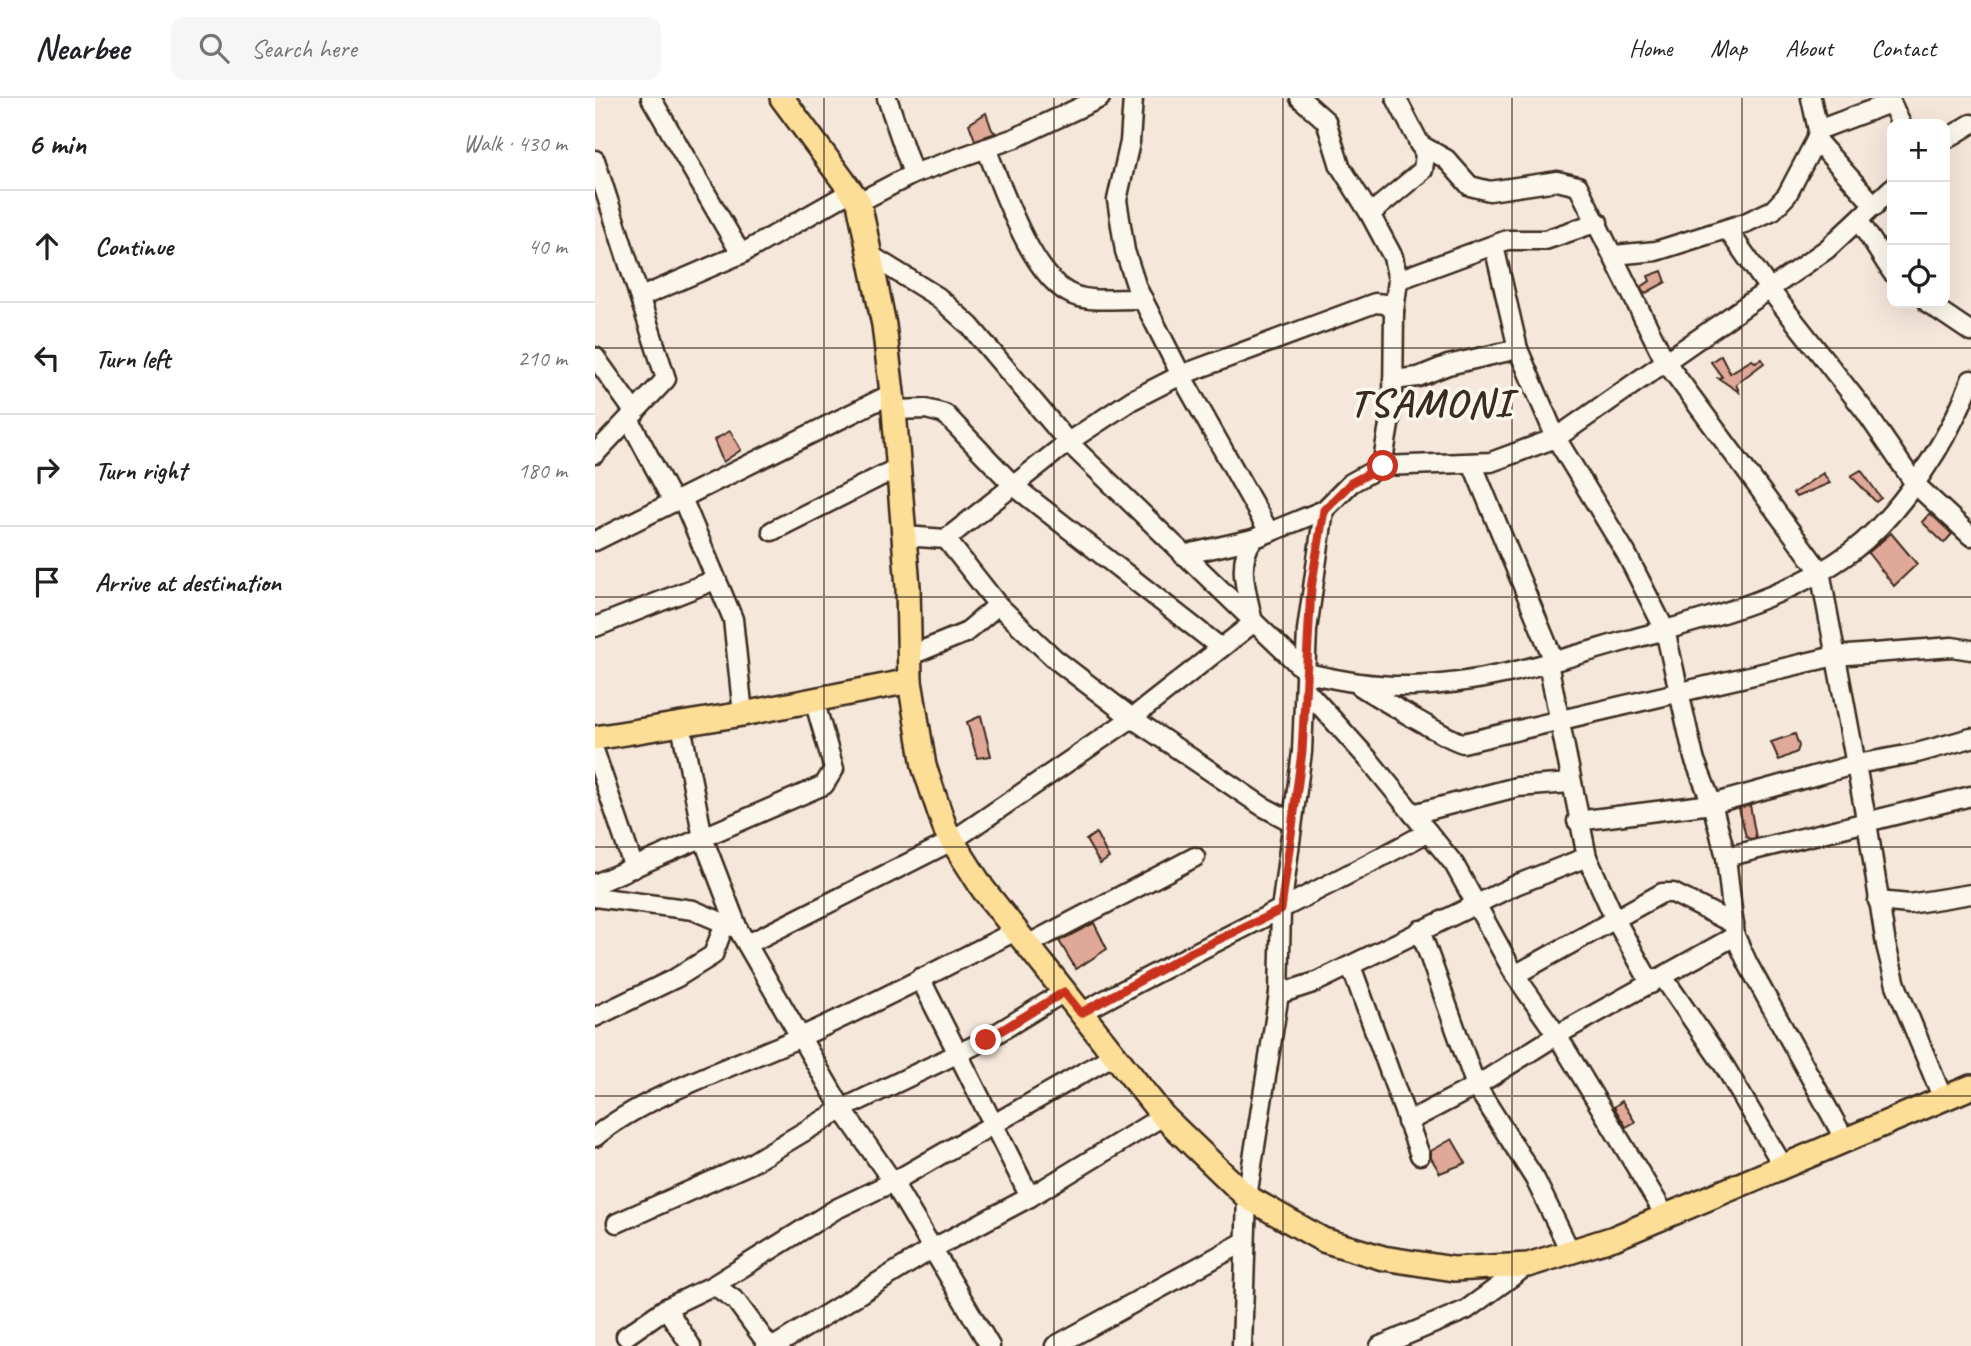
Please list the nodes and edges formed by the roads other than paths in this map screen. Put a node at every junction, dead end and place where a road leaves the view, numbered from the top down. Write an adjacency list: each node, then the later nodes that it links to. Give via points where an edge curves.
1 (651, 98): 27 (street)
2 (782, 98): 19 (main road)
3 (887, 98): 17 (street)
4 (1100, 98): 15 (street)
5 (1133, 98): 34 (street, via 1130,142 1117,200 1125,251)
6 (1300, 98): 22 (street, via 1326,121 1340,166)
7 (1396, 98): 14 (street)
8 (1811, 98): 12 (street)
9 (1890, 100): 10 (street); 12 (street)
10 (1899, 119)
11 (1971, 124): 13 (street)
12 (1817, 135): 21 (street); 25 (street, via 1787,195 1773,210)
13 (1950, 137)
14 (1419, 144): 22 (street, via 1425,154 1423,170); 23 (street, via 1445,159 1470,186 1490,191 1557,181 1578,186)
15 (986, 148): 17 (street); 34 (street, via 1036,259 1050,278 1081,298)
16 (595, 160): 20 (street)
17 (913, 174): 19 (street)
18 (1887, 193): 21 (street)
19 (856, 196): 27 (street); 28 (main road)
20 (601, 199): 33 (street)
21 (1874, 206): 24 (street)
22 (1370, 214): 31 (street, via 1393,257)
23 (1598, 222): 26 (street, via 1545,240 1507,240); 29 (street)
24 (1859, 222): 30 (street); 32 (street)
25 (1727, 229): 29 (street, via 1656,251); 32 (street)
26 (1494, 246): 31 (street); 38 (street)
27 (741, 254): 33 (street)
28 (870, 255): 44 (main road); 47 (street, via 938,297 970,326)
29 (1614, 255): 40 (street)
30 (1887, 264)
31 (1398, 280): 36 (street)
32 (1770, 290): 40 (street); 52 (street, via 1865,411)
33 (641, 297): 45 (street, via 666,379)
34 (1143, 299): 41 (street)
35 (1935, 308): 37 (street)
36 (1394, 311): 41 (street, via 1375,303); 42 (street)
37 (1971, 331)
38 (1518, 349): 42 (street); 46 (street)
39 (595, 357): 45 (street)
40 (1665, 361): 46 (street); 63 (street)
41 (1181, 375): 47 (street); 57 (street)
42 (1393, 380): 50 (street)
43 (1971, 380): 52 (street)
44 (892, 402): 51 (main road); 53 (street, via 945,414); 54 (street)
45 (632, 416): 48 (street); 54 (street)
46 (1556, 438): 49 (street, via 1491,462); 68 (street, via 1626,553)
47 (1068, 442): 53 (street); 62 (street)
48 (595, 454)
49 (1472, 464): 50 (street); 73 (street)
50 (1383, 466): 55 (street, via 1351,483)
51 (899, 467): 56 (street); 58 (main road)
52 (1915, 484): 59 (street); 63 (street, via 1851,551)
53 (1014, 486): 60 (street); 69 (street)
54 (677, 500): 61 (street); 64 (street)
55 (1324, 510): 57 (street); 75 (street, via 1311,588)
56 (772, 531)
57 (1260, 535): 62 (street); 66 (street, via 1246,549 1242,564)
58 (904, 536): 60 (street); 71 (main road)
59 (1971, 536)
60 (946, 539): 65 (street)
61 (595, 541)
62 (1184, 555): 66 (street)
63 (1820, 570): 68 (street, via 1774,594); 72 (street)
64 (715, 580): 67 (street); 79 (street, via 735,628)
65 (998, 606): 71 (street, via 965,633); 80 (street, via 1055,659)
66 (1252, 623): 69 (street); 75 (street)
67 (595, 627)
68 (1665, 630): 73 (street); 77 (street)
69 (1221, 648): 80 (street)
70 (1971, 650): 72 (street, via 1952,647)
71 (909, 656): 74 (main road)
72 (1835, 656): 77 (street); 86 (street)
73 (1551, 662): 76 (street, via 1475,681); 81 (street)
74 (910, 681): 78 (main road); 96 (main road, via 924,766)
75 (1306, 681): 76 (street); 90 (street); 92 (street)
76 (1357, 684): 81 (street, via 1458,743)
77 (1681, 692): 81 (street); 89 (street, via 1694,758)
78 (814, 700): 79 (main road); 95 (street, via 834,769 832,776 812,791)
79 (743, 714): 82 (main road)
80 (1132, 718): 92 (street); 96 (street)
81 (1559, 721): 87 (street)
82 (681, 725): 83 (main road); 95 (street)
83 (595, 738)
84 (1971, 738): 86 (street)
85 (595, 753): 100 (street)
86 (1857, 764): 89 (street); 93 (street)
87 (1570, 783): 90 (street, via 1517,787); 91 (street)
88 (1971, 796): 93 (street)
89 (1712, 804): 91 (street); 99 (street)
90 (1413, 814): 94 (street)
91 (1577, 821): 98 (street)
92 (1292, 822): 106 (street)
93 (1867, 822): 99 (street); 104 (street)
94 (1428, 832): 105 (street, via 1454,864); 106 (street)
95 (703, 838): 100 (street); 110 (street)
96 (952, 841): 110 (street); 111 (main road)
97 (1195, 857): 111 (street)
98 (1587, 857): 105 (street); 107 (street)
99 (1726, 857): 109 (street)
100 (634, 867): 101 (street)
101 (595, 884)
102 (1971, 894): 104 (street, via 1909,904)
103 (595, 897): 110 (street, via 693,910)
104 (1878, 901): 126 (street, via 1896,985)
105 (1476, 904): 108 (street); 113 (street)
106 (1281, 910): 117 (street); 118 (street)
107 (1615, 919): 109 (street, via 1662,892 1673,893); 113 (street); 115 (street)
108 (1420, 930): 112 (street); 124 (street)
109 (1734, 930): 115 (street); 132 (street)
110 (737, 932): 119 (street, via 713,955 676,978); 121 (street)
111 (1021, 938): 114 (street); 116 (main road)
112 (1350, 966): 117 (street); 129 (street)
113 (1515, 975): 120 (street)
114 (920, 978): 121 (street); 122 (street)
115 (1657, 981): 120 (street); 134 (street, via 1725,1067)
116 (1064, 992): 118 (main road); 122 (street)
117 (1279, 994): 137 (street)
118 (1081, 1013): 123 (main road)
119 (595, 1017)
120 (1557, 1035): 124 (street); 138 (street)
121 (799, 1038): 127 (street); 131 (street, via 670,1094)
122 (958, 1054): 127 (street); 130 (street)
123 (1114, 1055): 128 (main road); 130 (street)
124 (1476, 1086): 129 (street); 142 (street, via 1535,1179)
125 (1969, 1093): 126 (main road)
126 (1943, 1099): 132 (main road)
127 (842, 1109): 135 (street); 139 (street, via 750,1164)
128 (1163, 1116): 136 (street); 137 (main road)
129 (1406, 1122): 133 (street)
130 (994, 1125): 135 (street); 136 (street)
131 (595, 1137)
132 (1845, 1140): 134 (main road)
133 (1420, 1155)
134 (1783, 1166): 138 (main road)
135 (893, 1182): 141 (street); 144 (street, via 836,1209)
136 (1030, 1196): 141 (street)
137 (1247, 1197): 140 (street); 143 (main road, via 1323,1240 1383,1258 1454,1269)
138 (1665, 1215): 142 (main road)
139 (617, 1223)
140 (1244, 1242): 151 (street); 152 (street)
141 (932, 1249): 149 (street); 150 (street)
142 (1570, 1251): 143 (main road)
143 (1528, 1265): 153 (street, via 1467,1310)
144 (713, 1285): 145 (street); 148 (street, via 736,1301)
145 (666, 1308): 146 (street); 147 (street)
146 (626, 1335)
147 (691, 1346)
148 (769, 1346)
149 (775, 1346)
150 (990, 1346)
151 (1055, 1346)
152 (1242, 1346)
153 (1380, 1346)

